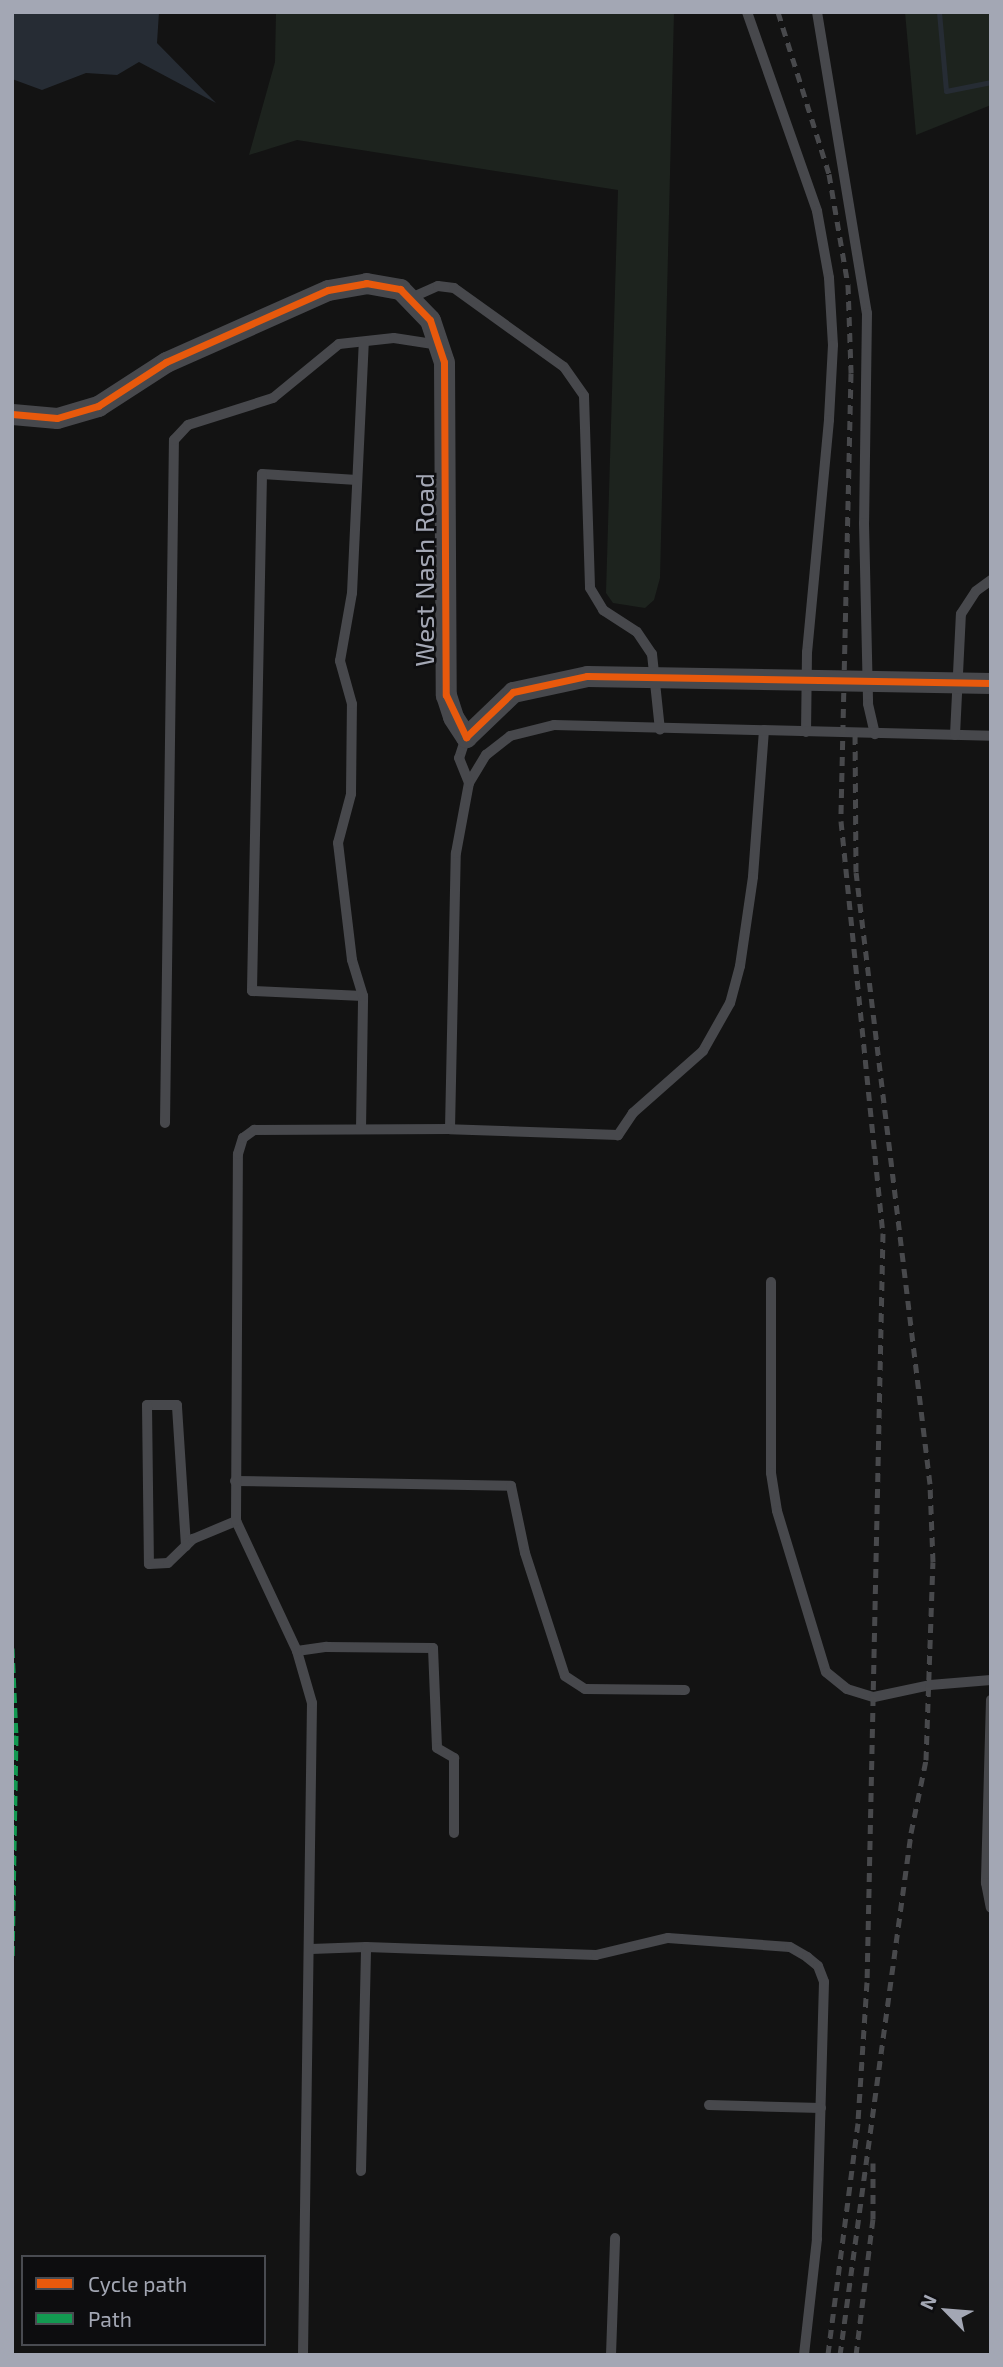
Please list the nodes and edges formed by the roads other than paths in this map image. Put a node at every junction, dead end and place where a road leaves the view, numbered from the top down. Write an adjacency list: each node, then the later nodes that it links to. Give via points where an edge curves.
1 (747, 12): 12 (lane, via 817,211 829,278 830,408 807,652)
2 (817, 12): 13 (lane, via 867,313 864,523 869,704)
3 (413, 297): 5 (street, West Nash Road, via 430,320); 6 (street, via 400,289 366,283 328,290 166,362 97,406 57,418); 10 (lane, via 438,286 454,288 564,367 584,396 590,587 603,610 637,632 652,654)
4 (364, 343): 5 (lane, via 394,338); 7 (lane); 19 (lane, via 339,344 273,398 188,425 174,440)
5 (439, 345): 16 (street, West Nash Road, via 445,382 446,695)
6 (12, 414)
7 (356, 480): 18 (lane, via 352,593 340,662 352,704 351,794 338,843 338,872 352,960); 18 (lane, via 262,474 252,991)
8 (991, 580): 14 (lane, via 976,591 961,614)
9 (991, 683): 16 (street, bridge, via 587,676 513,692)
10 (660, 730): 11 (lane); 17 (lane, via 554,725 510,736 486,755)
11 (764, 730): 12 (lane); 21 (lane, via 754,877 740,966 730,1003 703,1051 633,1114 618,1135)
12 (806, 732): 13 (lane)
13 (875, 734): 14 (lane)
14 (955, 735): 15 (lane)
15 (991, 736)
16 (466, 737): 17 (lane, via 459,758)
17 (469, 783): 21 (lane, via 456,853)
18 (363, 996): 20 (lane)
19 (165, 1123)
20 (361, 1129): 21 (lane); 23 (lane, via 254,1130 243,1138 238,1153)
21 (450, 1129)
22 (771, 1282): 27 (lane, via 771,1473 781,1524 826,1672 847,1689 874,1697 930,1685)
23 (235, 1481): 24 (lane); 28 (lane, via 511,1486 525,1553 565,1676 585,1689)
24 (236, 1521): 25 (lane); 26 (lane)
25 (186, 1546): 25 (lane, via 168,1563 149,1564 147,1405 177,1405)
26 (297, 1651): 30 (lane, via 433,1648 437,1748 454,1758); 33 (lane, via 312,1703)
27 (991, 1680)
28 (685, 1690)
29 (991, 1700): 31 (lane, via 986,1883)
30 (454, 1833)
31 (991, 1908)
32 (366, 1947): 33 (lane); 35 (lane, via 596,1955 668,1938 790,1947 818,1966 824,1982); 36 (lane)
33 (311, 1950): 38 (lane)
34 (709, 2105): 35 (lane)
35 (821, 2108): 40 (lane, via 817,2238)
36 (360, 2171)
37 (615, 2238): 39 (lane)
38 (303, 2355)
39 (611, 2355)
40 (804, 2355)

